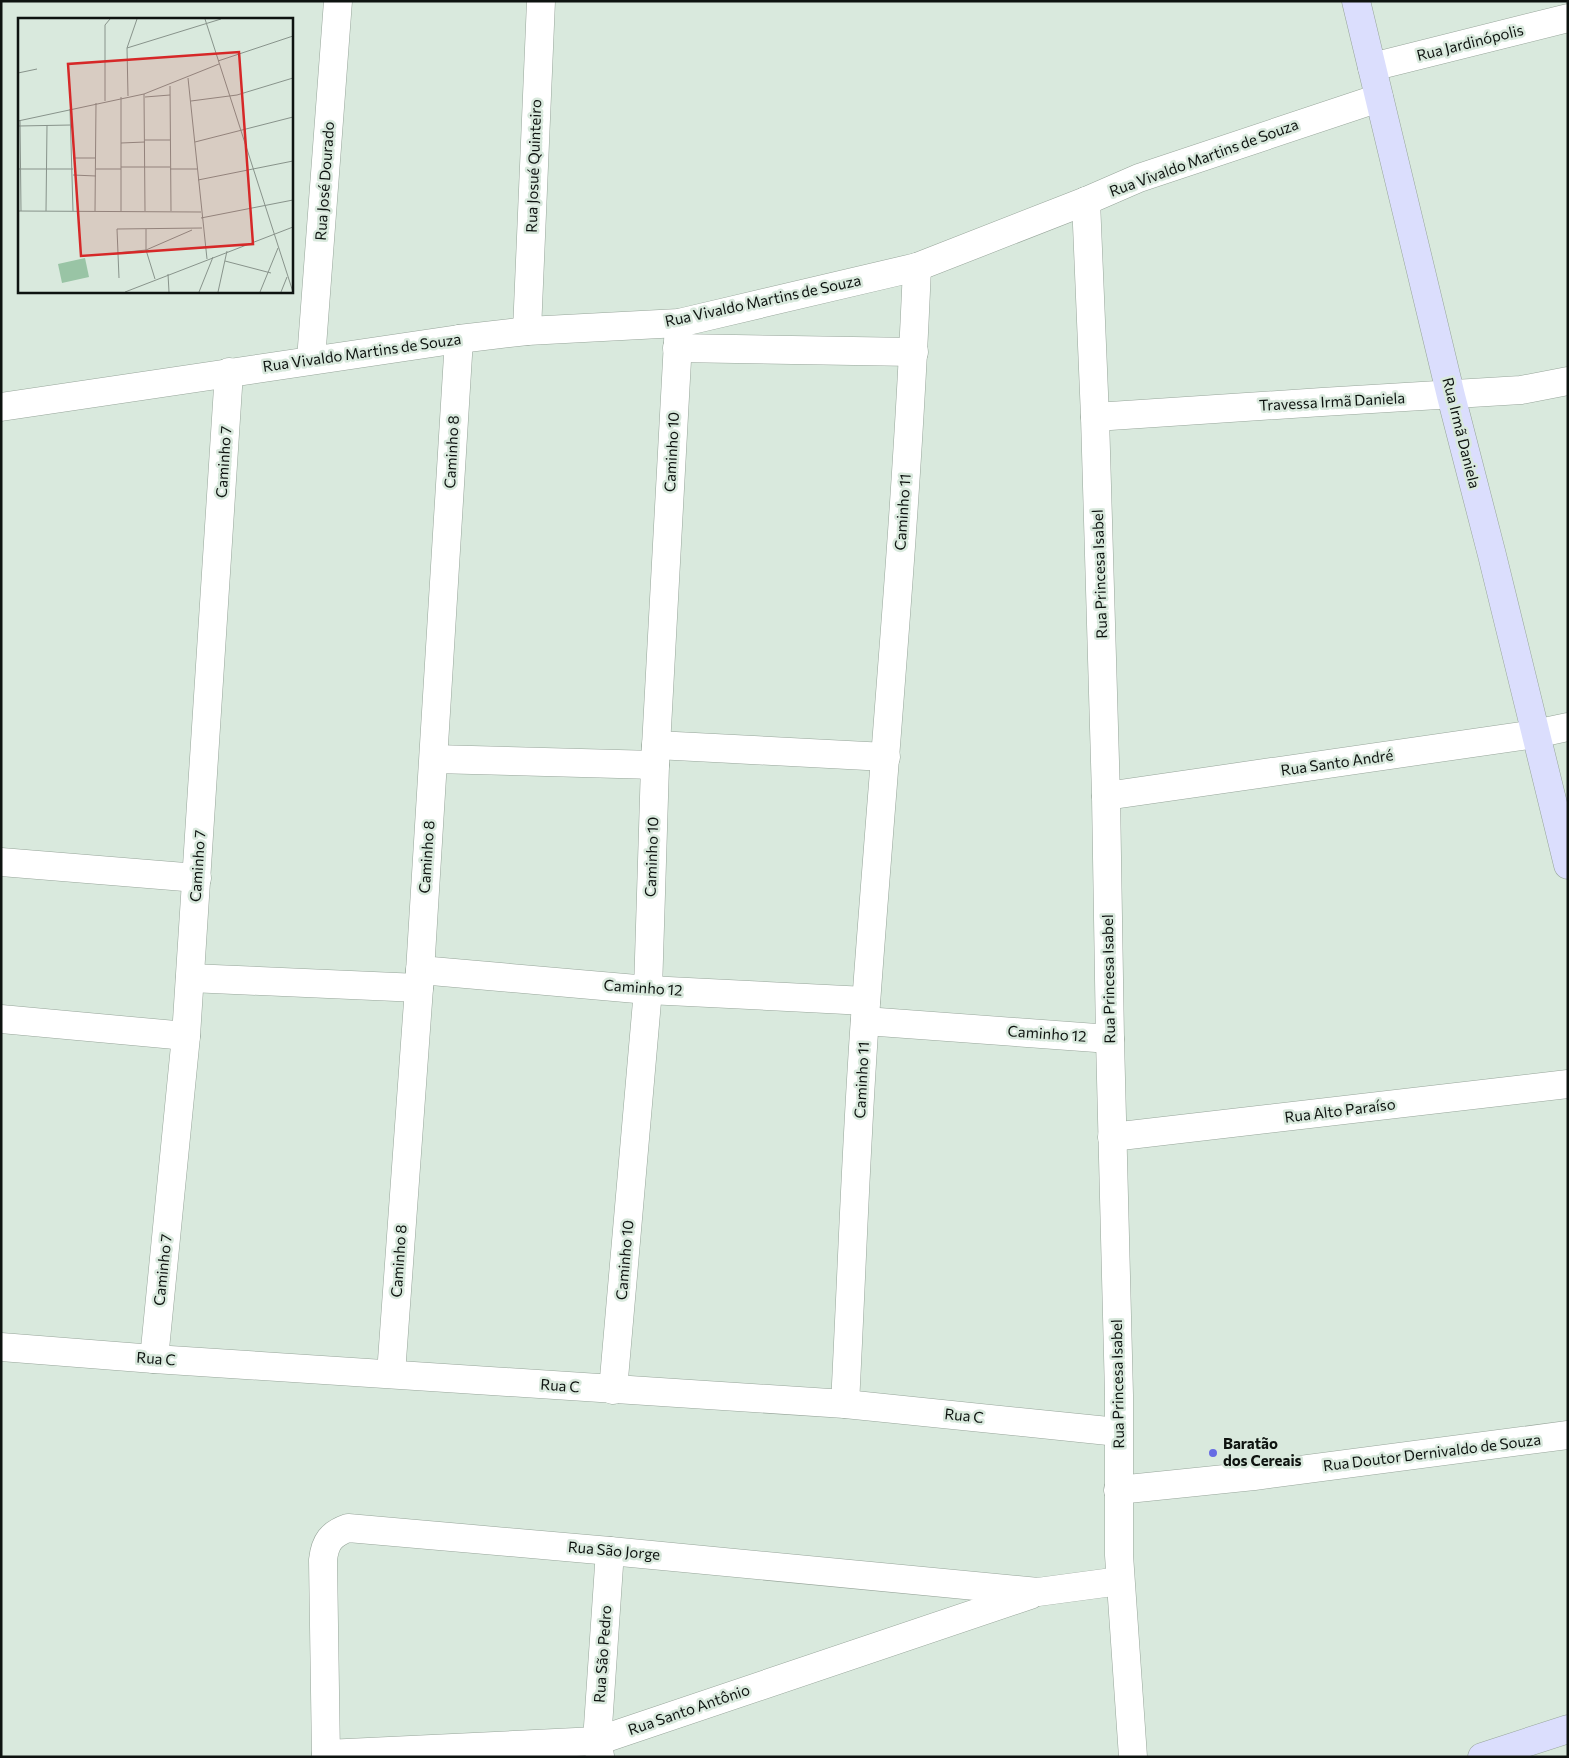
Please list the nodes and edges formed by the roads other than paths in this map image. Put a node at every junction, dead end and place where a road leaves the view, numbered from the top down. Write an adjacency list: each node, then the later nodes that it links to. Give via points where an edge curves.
1 (338, 1): 13 (street, Rua José Dourado)
2 (541, 1): 9 (street, Rua Josué Quinteiro)
3 (1356, 1): 5 (street, Rua Irmã Daniela)
4 (1568, 18): 5 (street, Rua Jardinópolis)
5 (1372, 67): 6 (street, Rua Irmã Daniela)
6 (1379, 98): 7 (street, Rua Vivaldo Martins de Souza, via 1139,178); 16 (street, Rua Irmã Daniela)
7 (1086, 201): 8 (street, Rua Vivaldo Martins de Souza); 18 (street, Rua Princesa Isabel)
8 (918, 268): 10 (street, Rua Vivaldo Martins de Souza); 12 (street, Caminho 11)
9 (527, 332): 10 (street, Rua Vivaldo Martins de Souza); 11 (street, Rua Vivaldo Martins de Souza)
10 (678, 335): 12 (street); 21 (street, Caminho 10)
11 (459, 339): 13 (street, Rua Vivaldo Martins de Souza); 23 (street, Caminho 8)
12 (914, 352): 22 (street, Caminho 11)
13 (311, 360): 14 (street, Rua Vivaldo Martins de Souza)
14 (229, 372): 17 (street, Rua Vivaldo Martins de Souza); 27 (street, Caminho 7)
15 (1568, 381): 16 (street, Travessa Irmã Daniela, via 1521,390)
16 (1451, 396): 18 (street, Travessa Irmã Daniela); 20 (street, Rua Irmã Daniela)
17 (1, 408)
18 (1095, 417): 24 (street, Rua Princesa Isabel)
19 (1568, 727): 20 (street, Rua Santo André)
20 (1535, 734): 24 (street, Rua Santo André); 26 (street, Rua Irmã Daniela)
21 (656, 755): 22 (street); 23 (street); 30 (street, Caminho 10)
22 (886, 757): 31 (street, Caminho 11)
23 (434, 759): 29 (street, Caminho 8)
24 (1106, 796): 34 (street, Rua Princesa Isabel)
25 (1, 862): 27 (street)
26 (1568, 865)
27 (197, 878): 28 (street, Caminho 7)
28 (190, 978): 29 (street, Caminho 12); 33 (street, Caminho 7)
29 (419, 979): 30 (street, Caminho 12); 39 (street, Caminho 8)
30 (648, 990): 31 (street, Caminho 12); 40 (street, Caminho 10)
31 (865, 1011): 34 (street, Caminho 12); 41 (street, Caminho 11)
32 (1, 1019): 33 (street)
33 (186, 1036): 38 (street, Caminho 7)
34 (1110, 1038): 36 (street, Rua Princesa Isabel)
35 (1568, 1084): 36 (street, Rua Alto Paraíso)
36 (1112, 1137): 42 (street, Rua Princesa Isabel)
37 (1, 1347): 38 (street, Rua C)
38 (154, 1359): 39 (street, Rua C)
39 (391, 1374): 40 (street, Rua C)
40 (613, 1390): 41 (street, Rua C)
41 (845, 1404): 42 (street, Rua C)
42 (1118, 1432): 44 (street, Rua Princesa Isabel)
43 (1568, 1435): 44 (street, Rua Doutor Dernivaldo de Souza, via 1254,1476)
44 (1118, 1490): 46 (street, Rua Princesa Isabel)
45 (610, 1551): 47 (street, Rua São Jorge); 49 (street, Rua São Pedro); 50 (street, Rua São Jorge, via 348,1528 339,1531 325,1547 323,1560)
46 (1120, 1582): 47 (street, Rua São Jorge); 51 (street, Rua Princesa Isabel)
47 (1038, 1592): 49 (street, Rua Santo Antônio)
48 (1568, 1729): 52 (street)
49 (599, 1749): 50 (street, Rua Santo Antônio)
50 (326, 1755)
51 (1133, 1757)
52 (1482, 1757)

